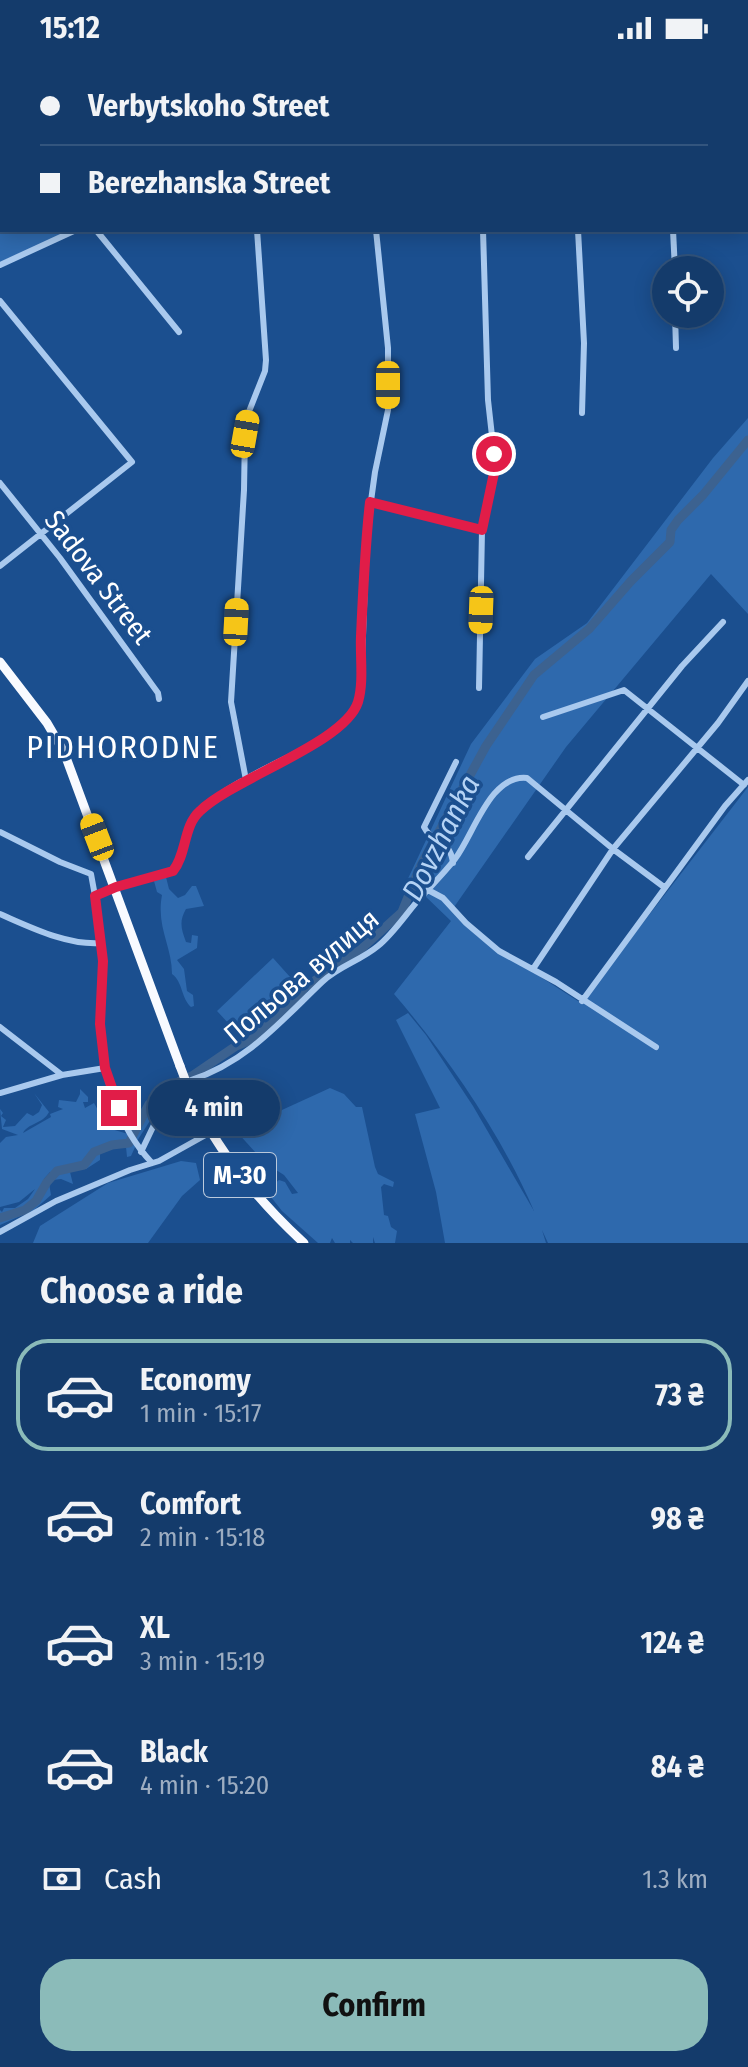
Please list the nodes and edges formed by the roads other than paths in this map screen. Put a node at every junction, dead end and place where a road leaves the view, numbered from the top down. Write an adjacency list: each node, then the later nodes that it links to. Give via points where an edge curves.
1 (72, 232): 9 (street)
2 (98, 232): 12 (street)
3 (257, 232): 29 (street, via 266,360 245,434 231,702)
4 (376, 232): 16 (street, via 388,348 388,410)
5 (483, 232): 17 (street, via 494,473)
6 (578, 232): 14 (street)
7 (673, 232): 8 (street)
8 (674, 256)
9 (0, 265)
10 (0, 301): 18 (street, via 132,462)
11 (675, 328): 13 (street)
12 (179, 332)
13 (676, 348)
14 (582, 413)
15 (0, 483): 18 (street, Sadova Street)
16 (370, 502): 17 (street); 29 (street, via 358,704 337,729)
17 (482, 530): 23 (street)
18 (39, 533): 19 (street); 24 (street, Sadova Street)
19 (0, 566)
20 (723, 622): 25 (street)
21 (0, 662): 37 (highway, М-30, via 64,752)
22 (748, 681): 27 (street)
23 (479, 688)
24 (159, 699)
25 (648, 709): 26 (street, via 628,692 617,690); 27 (street); 31 (street)
26 (543, 717)
27 (696, 747): 30 (street); 34 (street)
28 (456, 762): 36 (street, via 424,827 448,847)
29 (246, 780): 37 (street, via 199,811 173,871)
30 (746, 782): 38 (street)
31 (565, 809): 34 (street, Польова вулиця); 35 (street); 36 (street, Польова вулиця, via 527,778 507,781 489,800)
32 (2, 834): 33 (street); 40 (street, via 91,874)
33 (0, 843)
34 (613, 849): 38 (street, Польова вулиця); 43 (street)
35 (528, 857)
36 (453, 863): 39 (street, Польова вулиця)
37 (116, 887): 40 (street); 52 (highway, М-30, bridge, via 191,1095)
38 (664, 887): 44 (street)
39 (428, 890): 43 (street, via 443,898 484,940); 49 (street, Польова вулиця, via 378,946 334,972 256,1045 230,1064)
40 (95, 896): 42 (street)
41 (0, 914): 42 (street, via 60,937)
42 (102, 943): 47 (street)
43 (533, 969): 44 (street)
44 (582, 1001): 46 (street)
45 (0, 1027): 48 (street)
46 (656, 1047)
47 (105, 1068): 48 (street); 53 (street)
48 (62, 1075): 51 (street)
49 (191, 1080)
50 (182, 1085): 53 (street, via 163,1106)
51 (0, 1093)
52 (211, 1132): 54 (street); 56 (highway, М-30, via 254,1194)
53 (141, 1152): 54 (street)
54 (152, 1163): 55 (street, via 56,1201)
55 (0, 1232)
56 (304, 1243)

